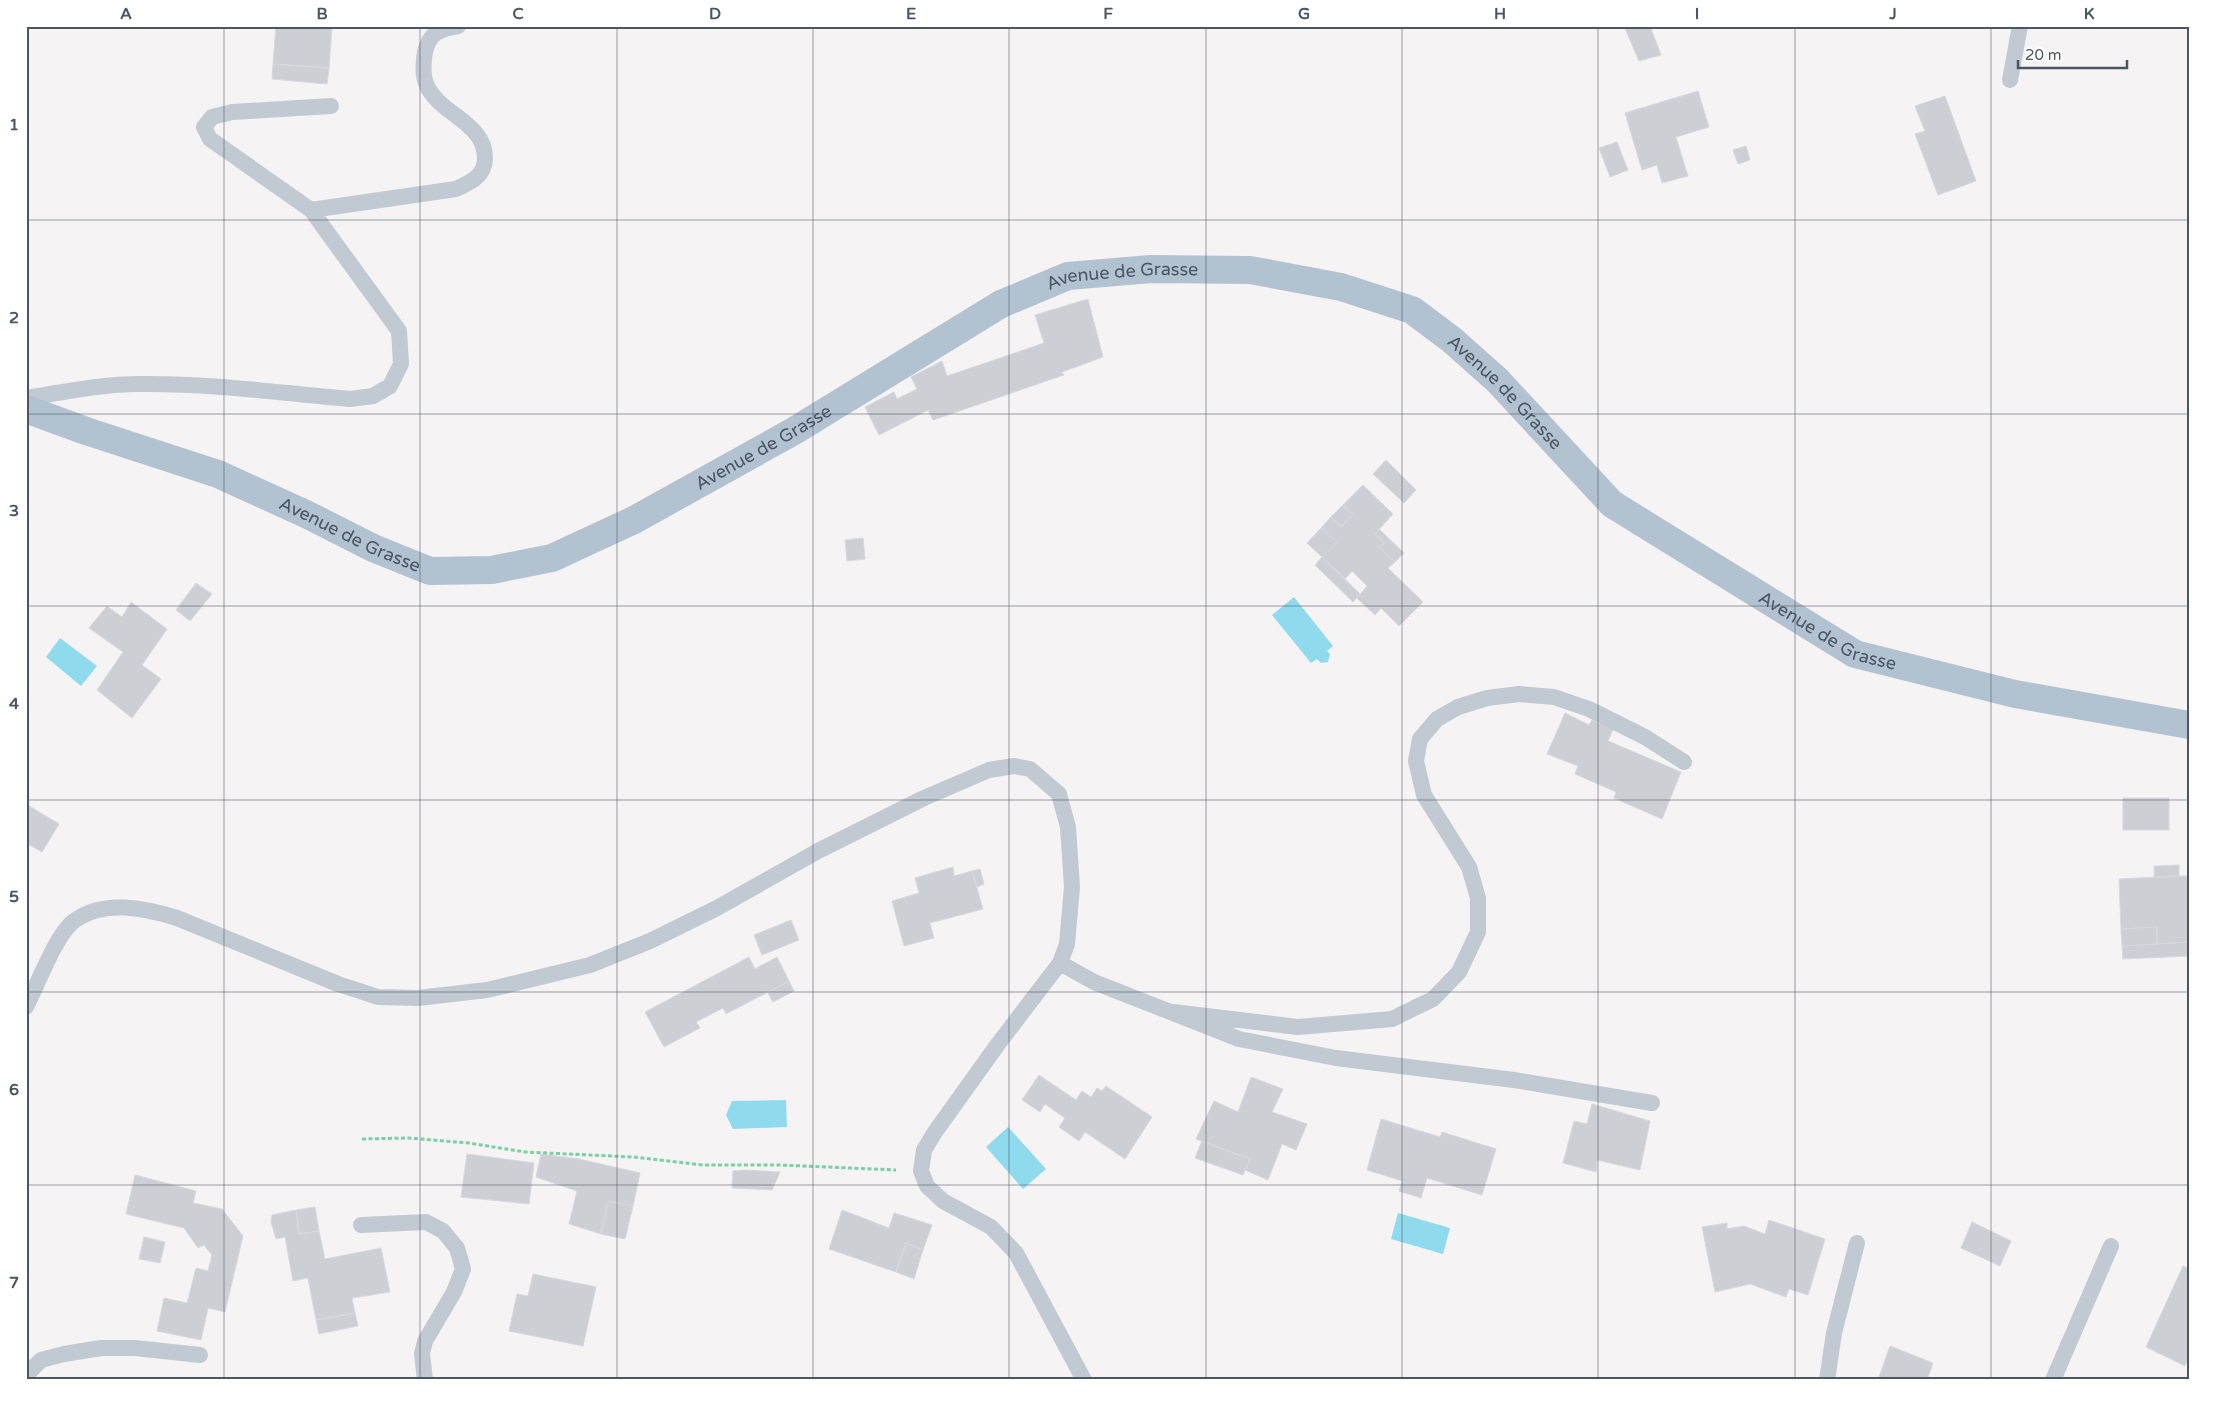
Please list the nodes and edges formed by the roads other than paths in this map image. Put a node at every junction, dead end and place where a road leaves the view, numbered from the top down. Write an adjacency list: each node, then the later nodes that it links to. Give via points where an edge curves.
1 (458, 26): 5 (lane, via 439,30 427,43 422,67 427,86 443,106 478,135 485,150 485,167 476,179 456,189)
2 (2020, 26): 3 (lane)
3 (2010, 80)
4 (330, 106): 5 (lane, via 232,112 212,117 204,127 210,140)
5 (311, 210): 6 (lane, via 399,331 401,364 390,386 373,396 350,399 195,385 139,384)
6 (26, 398)
7 (26, 409): 8 (main road, Avenue de Grasse, via 218,474 373,548 430,571 492,570 552,558 634,520 794,431 1001,304 1068,276 1151,269 1250,270 1341,287 1412,310 1497,380 1612,504 1855,654 2015,694)
8 (2189, 725)
9 (1684, 762): 12 (lane, via 1588,709 1554,697 1519,694 1486,698 1458,707 1437,719 1420,739 1416,761 1424,795 1469,867 1478,898 1478,932 1459,972 1433,999 1392,1019 1298,1028)
10 (1060, 963): 11 (lane, via 1067,944 1072,887 1068,826 1059,794 1030,769 1014,766 989,770 924,798 818,851 717,908 590,966 487,990 418,998 378,997 338,984 177,918 152,910 121,907 98,910 74,921 60,938); 12 (lane, via 1094,982); 20 (lane, via 936,1132 924,1150 921,1171 927,1186 943,1201 991,1227 1016,1253)
11 (26, 1007)
12 (1173, 1012): 13 (lane, via 1239,1039 1316,1054 1514,1080)
13 (1652, 1103)
14 (361, 1225): 19 (lane, via 426,1222 444,1231 457,1248 463,1269 454,1292 425,1341 422,1371)
15 (1857, 1244): 21 (lane, via 1834,1333)
16 (2111, 1246): 22 (lane)
17 (200, 1355): 18 (lane, via 101,1348 41,1360)
18 (26, 1375)
19 (425, 1380)
20 (1084, 1380)
21 (1827, 1380)
22 (2053, 1380)

